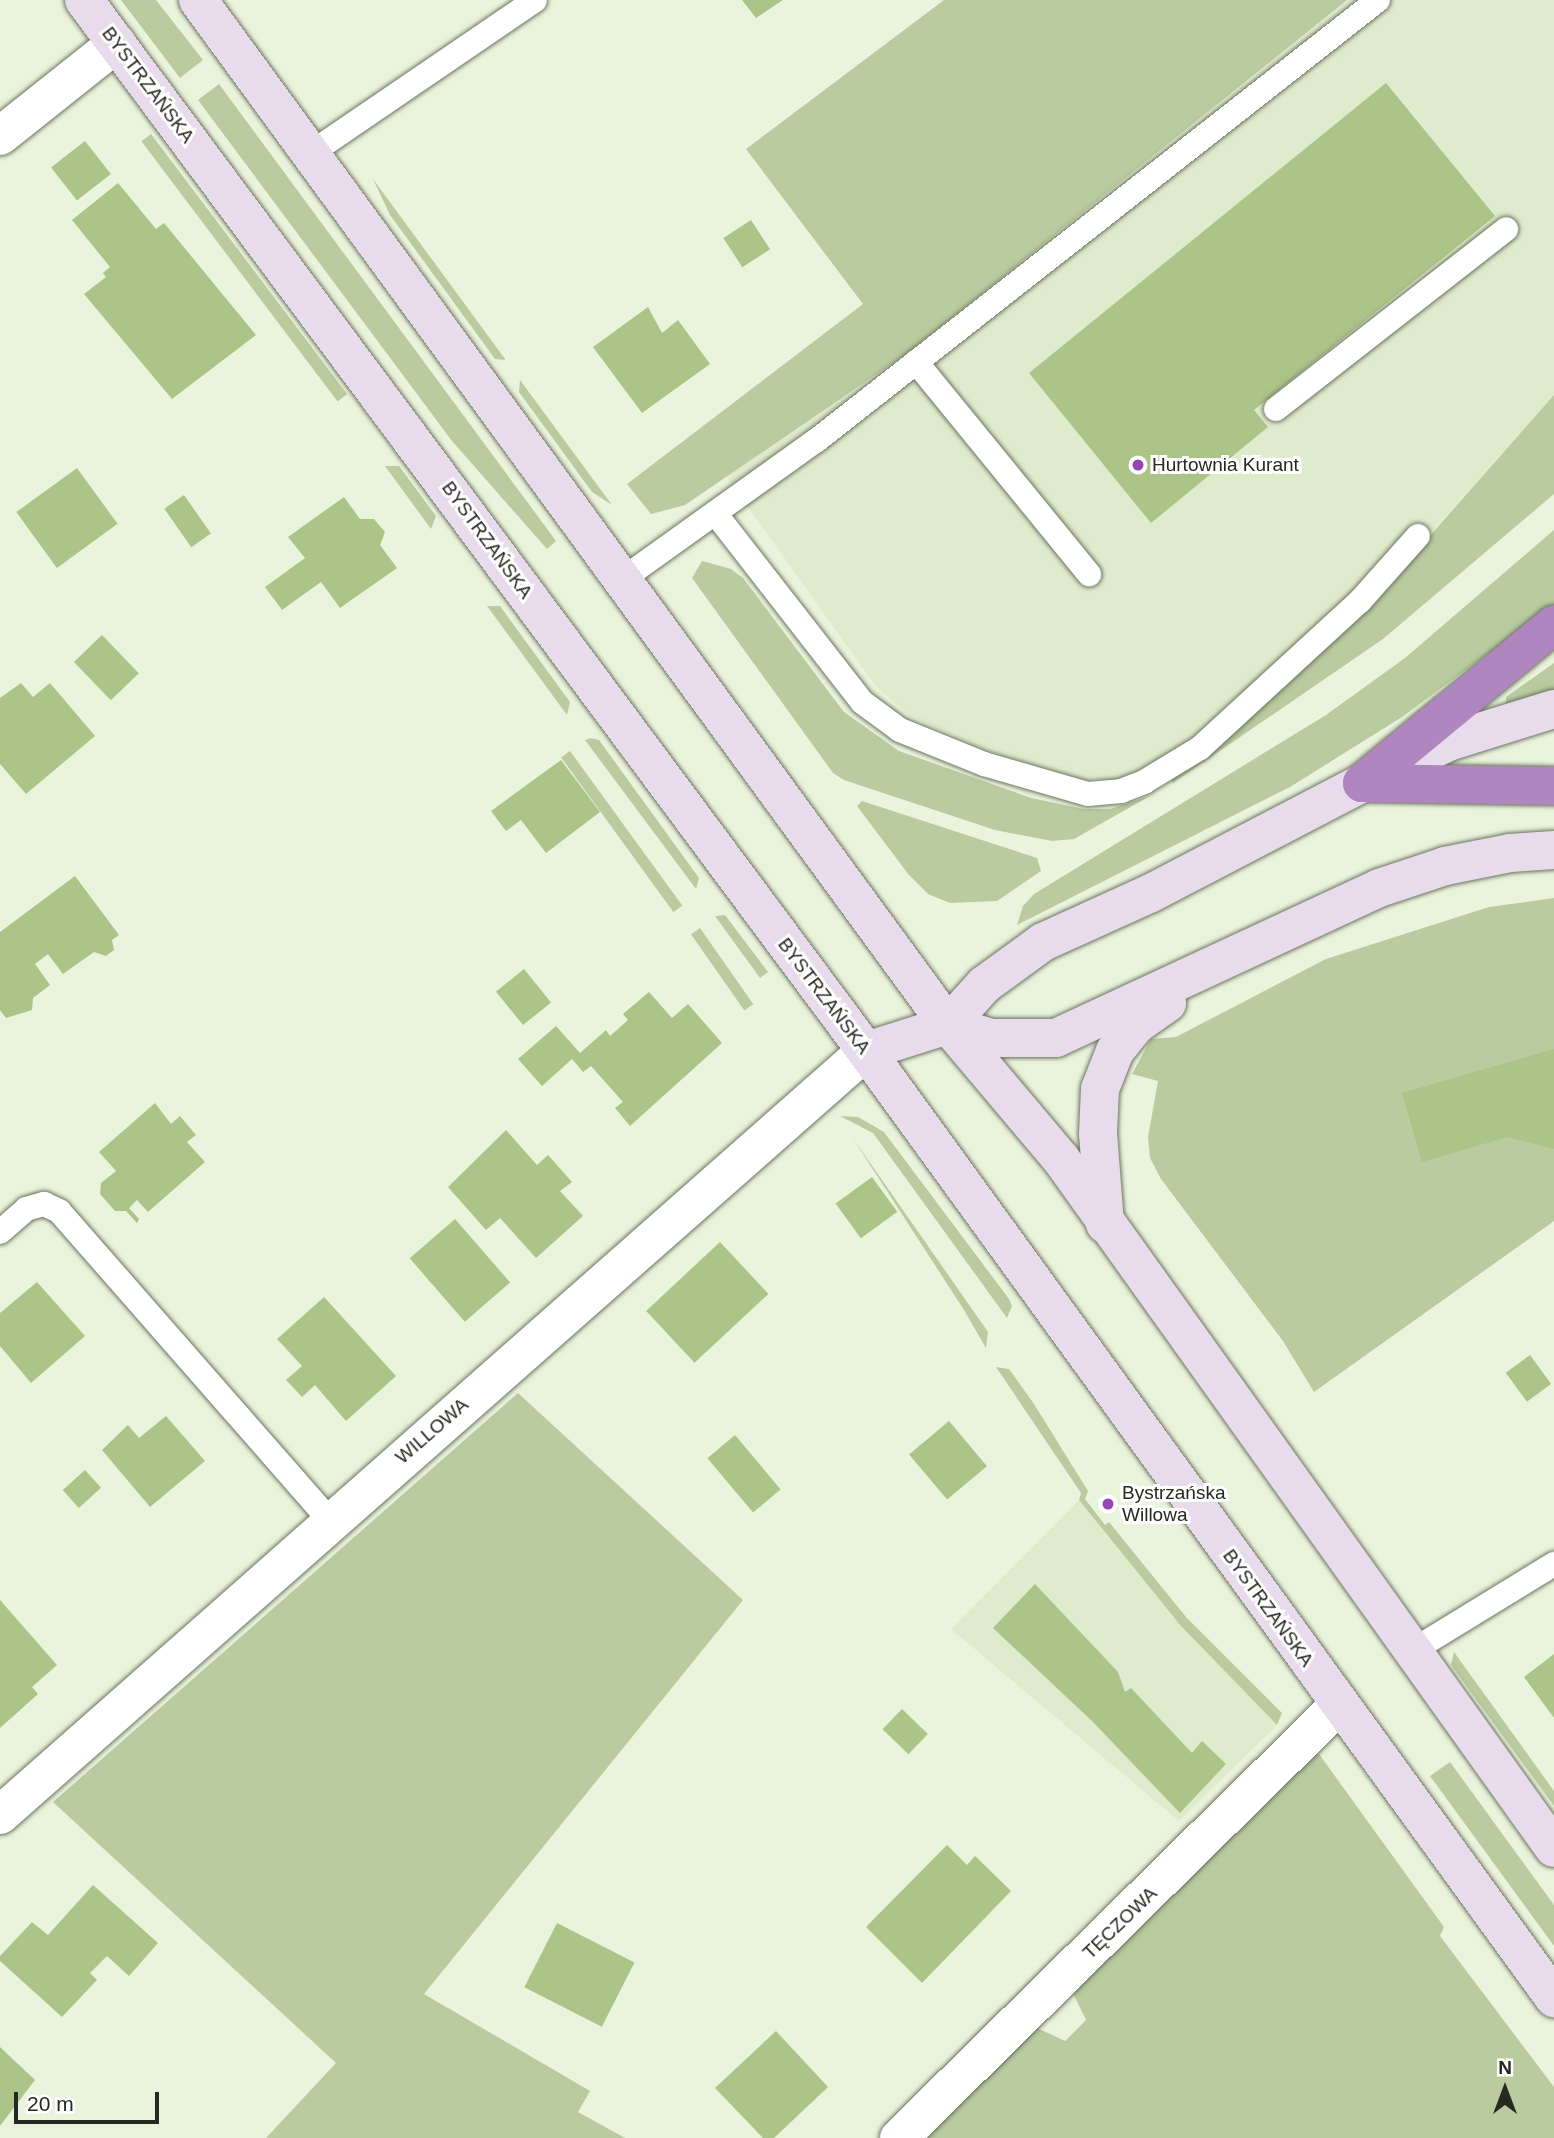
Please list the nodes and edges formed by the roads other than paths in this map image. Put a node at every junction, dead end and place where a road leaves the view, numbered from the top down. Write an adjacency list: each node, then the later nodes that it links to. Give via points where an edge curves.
1 (84, 0): 5 (main road, BYSTRZAŃSKA)
2 (198, 0): 7 (main road)
3 (535, 0): 7 (lane)
4 (1378, 0): 9 (lane)
5 (117, 43): 6 (street); 22 (main road, BYSTRZAŃSKA)
6 (0, 136)
7 (311, 153): 14 (main road)
8 (1506, 229): 10 (lane)
9 (916, 362): 11 (lane); 13 (lane)
10 (1276, 409)
11 (715, 513): 12 (lane, via 862,702 900,730 984,764 1088,794 1121,791 1144,782 1200,748 1360,601); 14 (lane)
12 (1418, 536)
13 (1089, 574)
14 (624, 578): 21 (main road)
15 (1554, 625): 17 (highway)
16 (1554, 709): 17 (main road, via 1451,741)
17 (1362, 783): 18 (highway); 21 (main road, via 1151,893 1043,942 984,985)
18 (1554, 786)
19 (1554, 850): 20 (main road, via 1445,866 1379,888 1297,923)
20 (1221, 965): 21 (main road, via 1056,1038 991,1038); 23 (main road, via 1136,1025 1115,1051 1100,1089)
21 (948, 1025): 22 (main road); 23 (main road, via 1061,1159)
22 (866, 1051): 25 (street, WILLOWA); 28 (main road, BYSTRZAŃSKA)
23 (1105, 1226): 27 (main road)
24 (0, 1232): 25 (lane, via 26,1209 44,1204 59,1211)
25 (330, 1521): 29 (street, WILLOWA)
26 (1554, 1563): 27 (lane)
27 (1412, 1651): 30 (main road)
28 (1339, 1705): 31 (main road, BYSTRZAŃSKA); 32 (street, TĘCZOWA)
29 (0, 1815)
30 (1554, 1848)
31 (1554, 1998)
32 (899, 2138)

